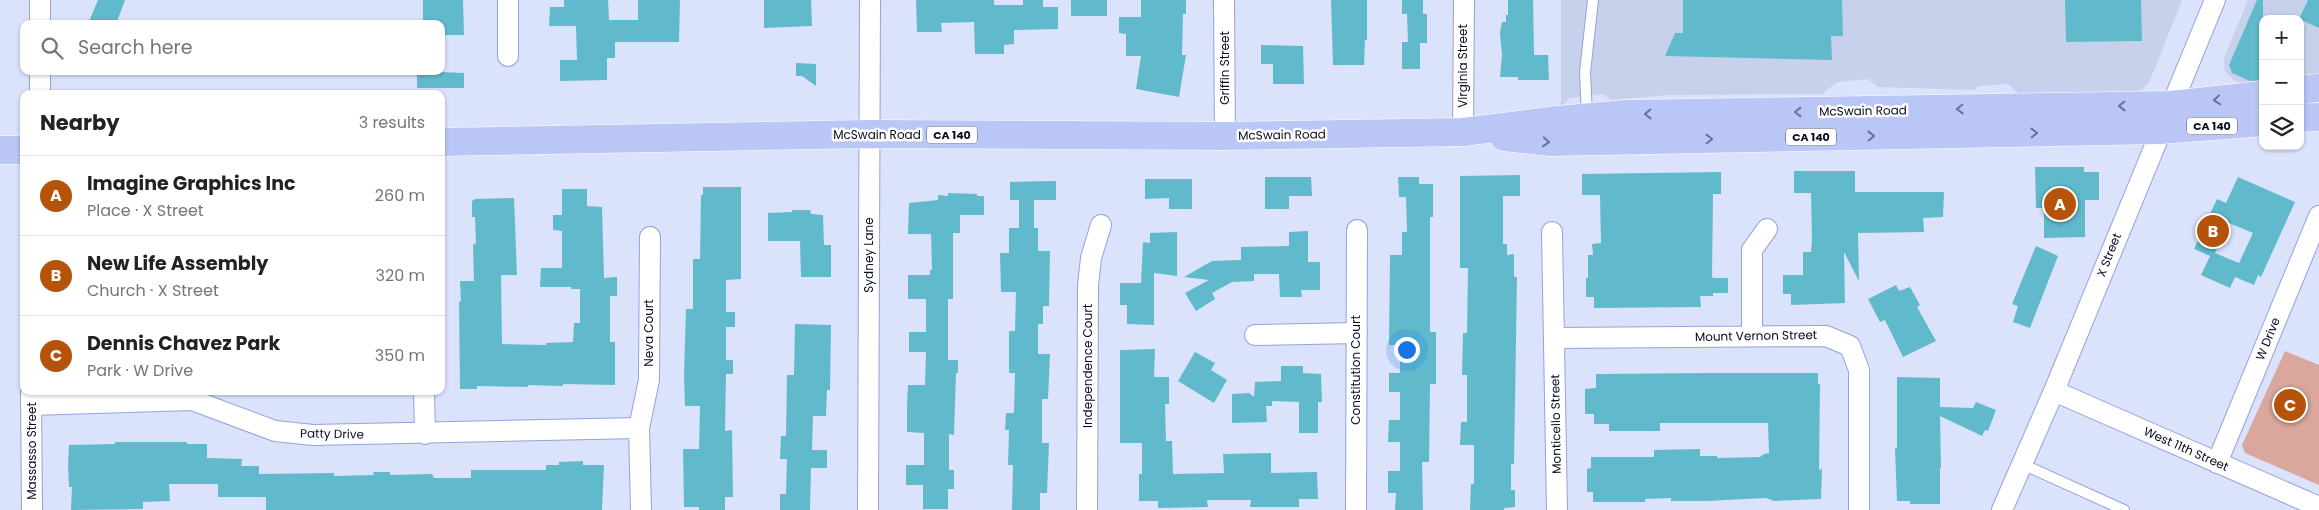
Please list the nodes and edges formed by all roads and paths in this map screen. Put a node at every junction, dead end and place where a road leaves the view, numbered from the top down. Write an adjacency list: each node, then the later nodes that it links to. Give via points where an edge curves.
1 (40, 0): 8 (street)
2 (508, 0): 9 (street)
3 (870, 0): 22 (street, Sydney Lane)
4 (1224, 0): 23 (street, Griffin Street)
5 (1464, 0): 21 (street, Virginia Street)
6 (1593, 0): 17 (lane, via 1585,72)
7 (2215, 0): 15 (street, X Street)
8 (40, 20)
9 (508, 56)
10 (40, 75): 12 (street)
11 (2319, 88): 13 (main road)
12 (40, 90)
13 (2304, 90)
14 (2259, 95): 15 (main road, McSwain Road / CA 140, one-way to 15)
15 (2171, 105): 17 (main road, McSwain Road / CA 140, one-way to 17, via 1647,114); 20 (street, X Street)
16 (2319, 117): 18 (main road)
17 (1588, 118): 21 (main road, McSwain Road / CA 140)
18 (2304, 118)
19 (2259, 122): 20 (main road, McSwain Road / CA 140)
20 (2160, 130): 21 (main road, McSwain Road / CA 140, one-way to 20, via 1552,142); 37 (street, X Street)
21 (1463, 132): 23 (main road, McSwain Road / CA 140)
22 (869, 134): 23 (main road, McSwain Road / CA 140); 24 (main road, McSwain Road / CA 140); 47 (street, Sydney Lane)
23 (1225, 136)
24 (445, 142)
25 (0, 150): 26 (main road)
26 (20, 150)
27 (2319, 216): 42 (street, W Drive)
28 (1101, 225): 48 (street, Independence Court, via 1091,258 1088,285)
29 (1767, 229): 35 (street, via 1752,250)
30 (1357, 230): 33 (street, Constitution Court)
31 (1552, 232): 36 (street, Monticello Street)
32 (650, 237): 40 (street, Neva Court, via 649,380)
33 (1356, 333): 34 (street); 49 (street, Constitution Court)
34 (1255, 335)
35 (1752, 336): 36 (street, Mount Vernon Street); 51 (street, Mount Vernon Street, via 1826,336 1850,346 1858,370)
36 (1555, 338): 50 (street, Monticello Street)
37 (2054, 391): 42 (street, West 11th Street); 43 (street, X Street)
38 (424, 395): 41 (street)
39 (31, 398): 41 (street, Patty Drive, via 192,400 275,430 313,435); 45 (street, Massasso Street)
40 (639, 428): 41 (street, Patty Drive); 46 (street, Neva Court)
41 (425, 434)
42 (2217, 463): 44 (street, West 11th Street)
43 (2022, 464): 52 (street, X Street); 53 (lane)
44 (2319, 507)
45 (32, 510)
46 (641, 510)
47 (868, 510)
48 (1087, 510)
49 (1356, 510)
50 (1557, 510)
51 (1859, 510)
52 (2002, 510)
53 (2124, 510)

